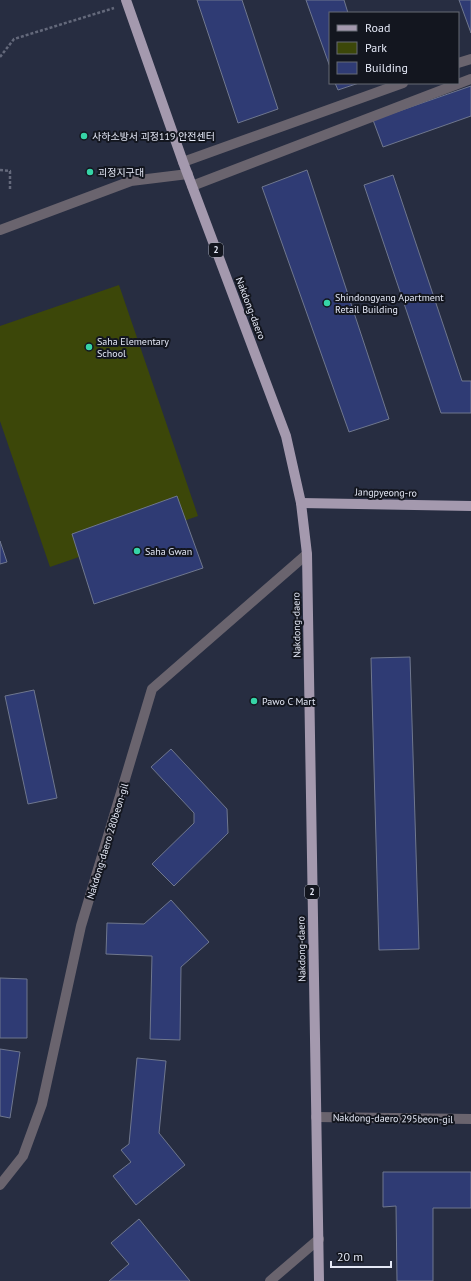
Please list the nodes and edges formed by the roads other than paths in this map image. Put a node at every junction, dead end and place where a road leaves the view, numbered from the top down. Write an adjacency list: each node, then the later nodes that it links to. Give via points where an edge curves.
1 (127, 2): 8 (main road, Nakdong-daero / 2)
2 (471, 59): 3 (street)
3 (459, 63)
4 (471, 79): 7 (street)
5 (400, 84): 8 (street)
6 (458, 84): 10 (street)
7 (459, 84)
8 (183, 162): 9 (main road, Nakdong-daero / 2)
9 (188, 174): 10 (main road, Nakdong-daero / 2); 11 (street, via 131,181)
10 (192, 186): 12 (main road, Nakdong-daero / 2, via 286,436)
11 (0, 230)
12 (301, 502): 13 (main road, Jangpyeong-ro); 14 (main road, Nakdong-daero / 2)
13 (471, 506)
14 (307, 554): 15 (main road, Nakdong-daero / 2); 17 (street, Nakdong-daero 280beon-gil, via 152,689 81,926 42,1104 23,1156)
15 (316, 1117): 16 (street, Nakdong-daero 295beon-gil); 18 (main road, Nakdong-daero / 2)
16 (471, 1119)
17 (0, 1185)
18 (318, 1239): 19 (street); 20 (main road, Nakdong-daero / 2)
19 (270, 1281)
20 (319, 1281)

